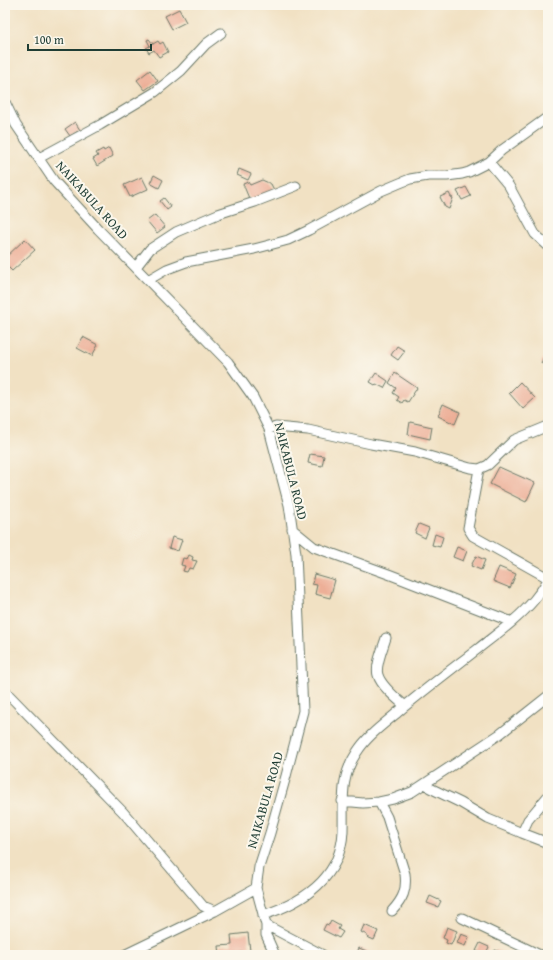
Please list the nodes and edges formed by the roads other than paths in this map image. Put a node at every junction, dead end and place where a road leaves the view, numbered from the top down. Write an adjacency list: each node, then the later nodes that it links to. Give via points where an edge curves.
1 (220, 33): 4 (street, via 155,92 100,126)
2 (5, 102): 4 (street, NAIKABULA ROAD, via 16,125)
3 (548, 117): 5 (street)
4 (39, 158): 8 (street, NAIKABULA ROAD, via 59,186)
5 (489, 162): 7 (street, via 509,186 535,234); 9 (street, via 462,174 428,176 400,182 288,240 186,262)
6 (296, 186): 8 (street, via 176,232 150,249)
7 (548, 246)
8 (136, 267): 9 (street, NAIKABULA ROAD)
9 (148, 280): 11 (street, NAIKABULA ROAD, via 228,362 254,397)
10 (548, 426): 12 (street, via 514,440 488,465)
11 (269, 429): 12 (street, via 276,427 308,430 415,452); 13 (street, NAIKABULA ROAD, via 289,505)
12 (479, 469): 14 (street, via 468,528 472,536)
13 (292, 529): 15 (street, via 314,547); 26 (street, NAIKABULA ROAD, via 296,554 303,711 259,867)
14 (548, 579): 15 (street, via 534,601)
15 (512, 622): 19 (street)
16 (386, 638): 19 (street, via 378,676)
17 (5, 691): 27 (street, via 123,812 203,906)
18 (548, 696): 20 (street, via 500,734)
19 (405, 706): 22 (street, via 357,751 345,779)
20 (426, 783): 23 (street, via 400,797); 24 (street, via 430,788 488,819)
21 (548, 796): 24 (street, via 528,820)
22 (342, 801): 23 (street); 29 (street, via 342,840 330,872 302,898)
23 (379, 802): 28 (street, via 387,817 405,874 405,892)
24 (522, 833): 25 (street)
25 (548, 843)
26 (256, 888): 27 (street); 29 (street, NAIKABULA ROAD)
27 (215, 911): 32 (street)
28 (392, 911)
29 (263, 915): 31 (street, NAIKABULA ROAD)
30 (462, 918): 35 (street)
31 (266, 925): 33 (street, NAIKABULA ROAD, via 266,935); 34 (street)
32 (124, 955)
33 (275, 955)
34 (323, 955)
35 (540, 955)

